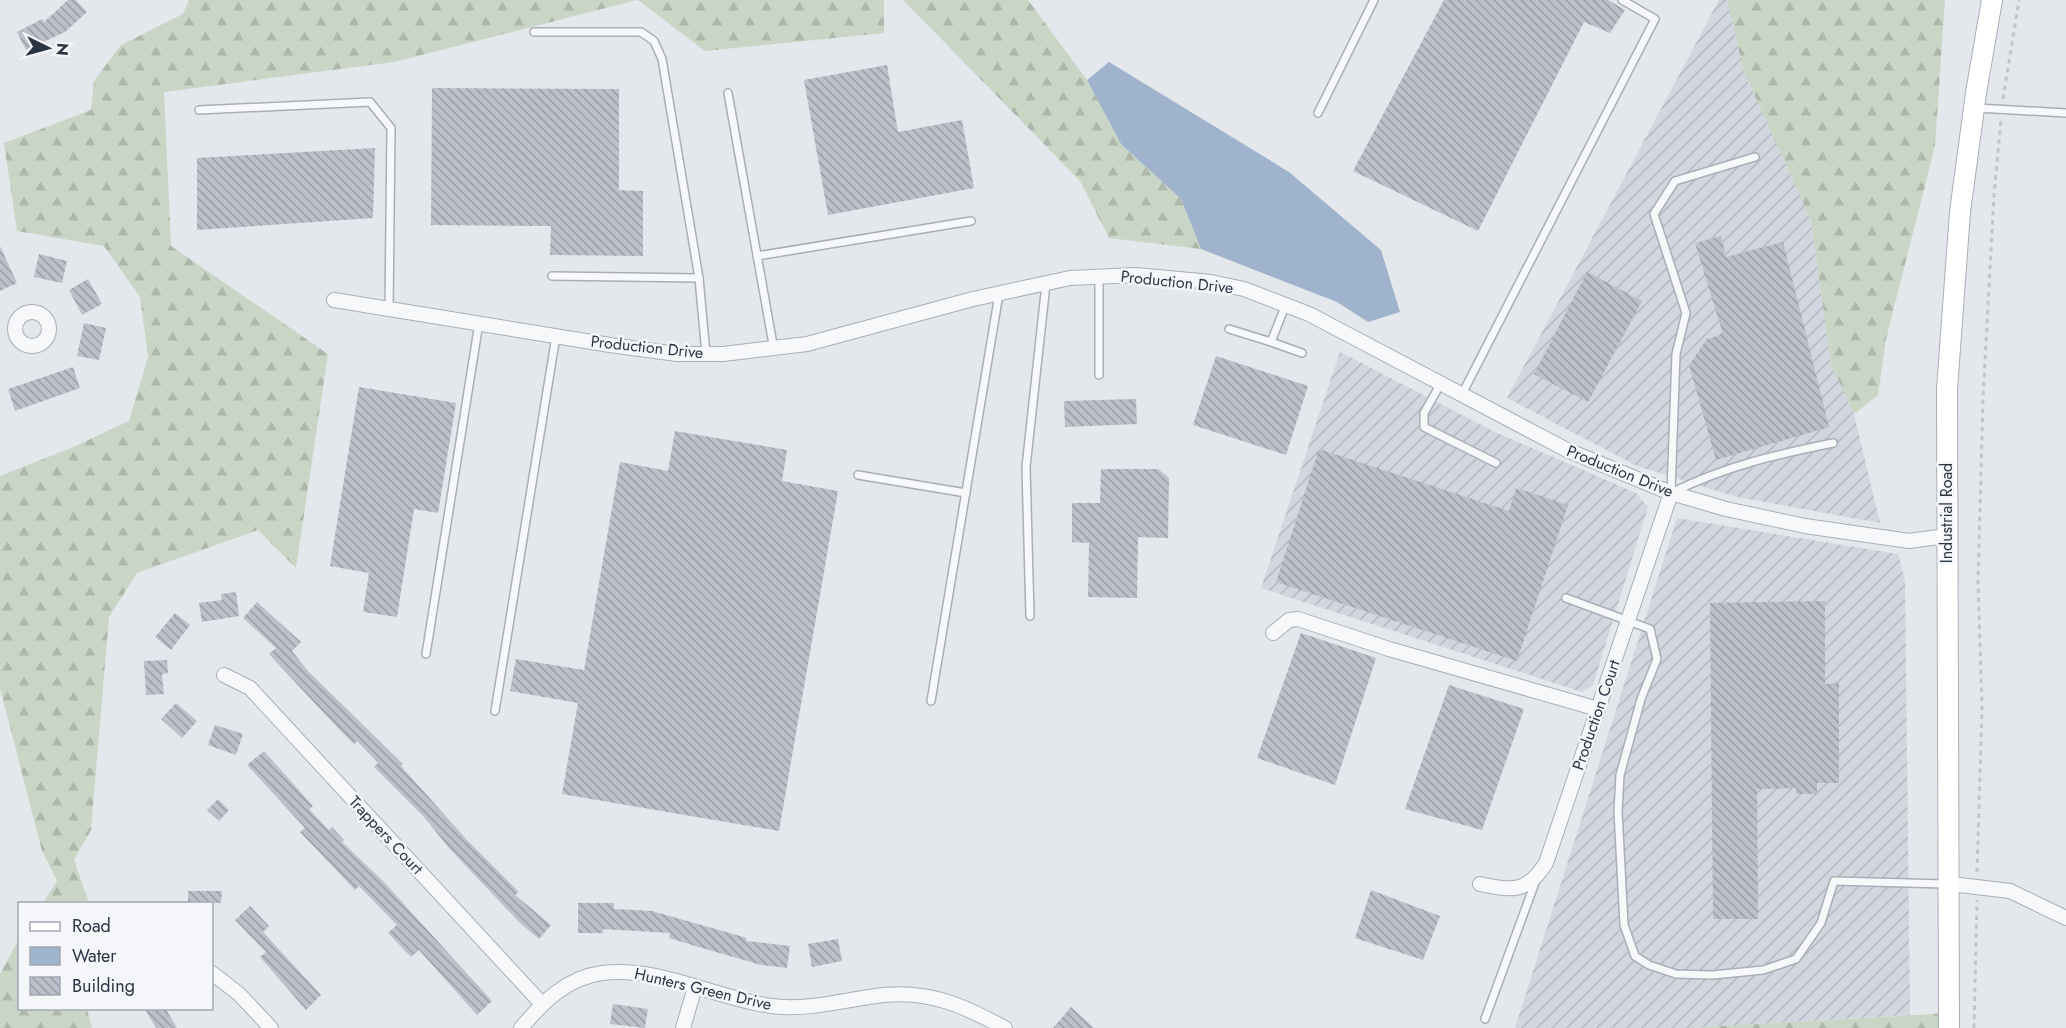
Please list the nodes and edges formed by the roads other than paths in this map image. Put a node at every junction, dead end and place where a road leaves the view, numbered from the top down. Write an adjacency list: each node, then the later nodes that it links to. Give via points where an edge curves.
1 (1374, 0): 8 (lane)
2 (1622, 0): 32 (lane, via 1655,19)
3 (1992, 0): 6 (main road, Industrial Road)
4 (534, 32): 15 (lane, via 640,32 654,41 662,59)
5 (728, 93): 12 (lane)
6 (1974, 108): 9 (lane); 38 (main road, Industrial Road, via 1950,332)
7 (199, 110): 20 (lane, via 370,102 391,128)
8 (1318, 113)
9 (2066, 113)
10 (1755, 157): 37 (lane, via 1675,181 1654,214 1686,313 1676,354)
11 (971, 221): 12 (lane)
12 (757, 256): 27 (lane)
13 (552, 276): 15 (lane)
14 (1099, 276): 16 (street, Production Drive); 19 (street, Production Drive, via 1211,282); 30 (lane)
15 (699, 278): 29 (lane)
16 (1046, 284): 17 (street, Production Drive); 40 (lane, via 1026,467)
17 (999, 294): 27 (street, Production Drive); 36 (lane)
18 (334, 300): 20 (street, Production Drive)
19 (1286, 304): 26 (lane); 31 (street, Production Drive)
20 (389, 310): 21 (street, Production Drive)
21 (479, 323): 24 (street, Production Drive); 43 (lane)
22 (1229, 328): 26 (lane)
23 (14, 335): 25 (street)
24 (556, 336): 29 (street, Production Drive, via 677,354); 47 (lane)
25 (0, 341)
26 (1271, 342): 28 (lane)
27 (774, 350): 29 (street, Production Drive)
28 (1302, 353)
29 (706, 354)
30 (1099, 375)
31 (1440, 385): 32 (street, Production Drive); 34 (lane, via 1424,413 1424,427)
32 (1461, 396): 37 (street, Production Drive, via 1568,450)
33 (1833, 443): 37 (lane, via 1712,473)
34 (1496, 463)
35 (858, 475): 36 (lane)
36 (966, 493): 45 (lane)
37 (1671, 493): 38 (street, Production Drive, via 1805,526 1909,541); 41 (street, Production Court)
38 (1946, 536): 50 (main road, Industrial Road)
39 (1566, 598): 41 (lane)
40 (1030, 616)
41 (1628, 620): 46 (street, Production Court); 50 (lane, via 1650,629 1657,659 1641,699 1620,775 1624,925 1635,956 1676,974 1763,970 1796,959 1821,923 1834,881)
42 (1273, 633): 46 (street, via 1289,620 1298,619)
43 (426, 654)
44 (224, 675): 54 (street, Trappers Court, via 250,688)
45 (931, 701)
46 (1598, 709): 48 (street, Production Court, via 1546,863)
47 (495, 711)
48 (1536, 880): 49 (street, via 1512,889); 55 (lane)
49 (1480, 884)
50 (1951, 884): 51 (street, via 2010,891); 60 (main road, Industrial Road)
51 (2066, 918)
52 (213, 974): 56 (street)
53 (695, 987): 54 (street, Hunters Green Drive, via 645,973 600,973 560,989); 58 (street); 59 (street, Hunters Green Drive, via 774,1006 802,1007 887,994 936,998 962,1004)
54 (542, 1004): 57 (street, Hunters Green Drive)
55 (1485, 1019)
56 (271, 1028)
57 (521, 1028)
58 (683, 1028)
59 (1005, 1028)
60 (1950, 1028)

